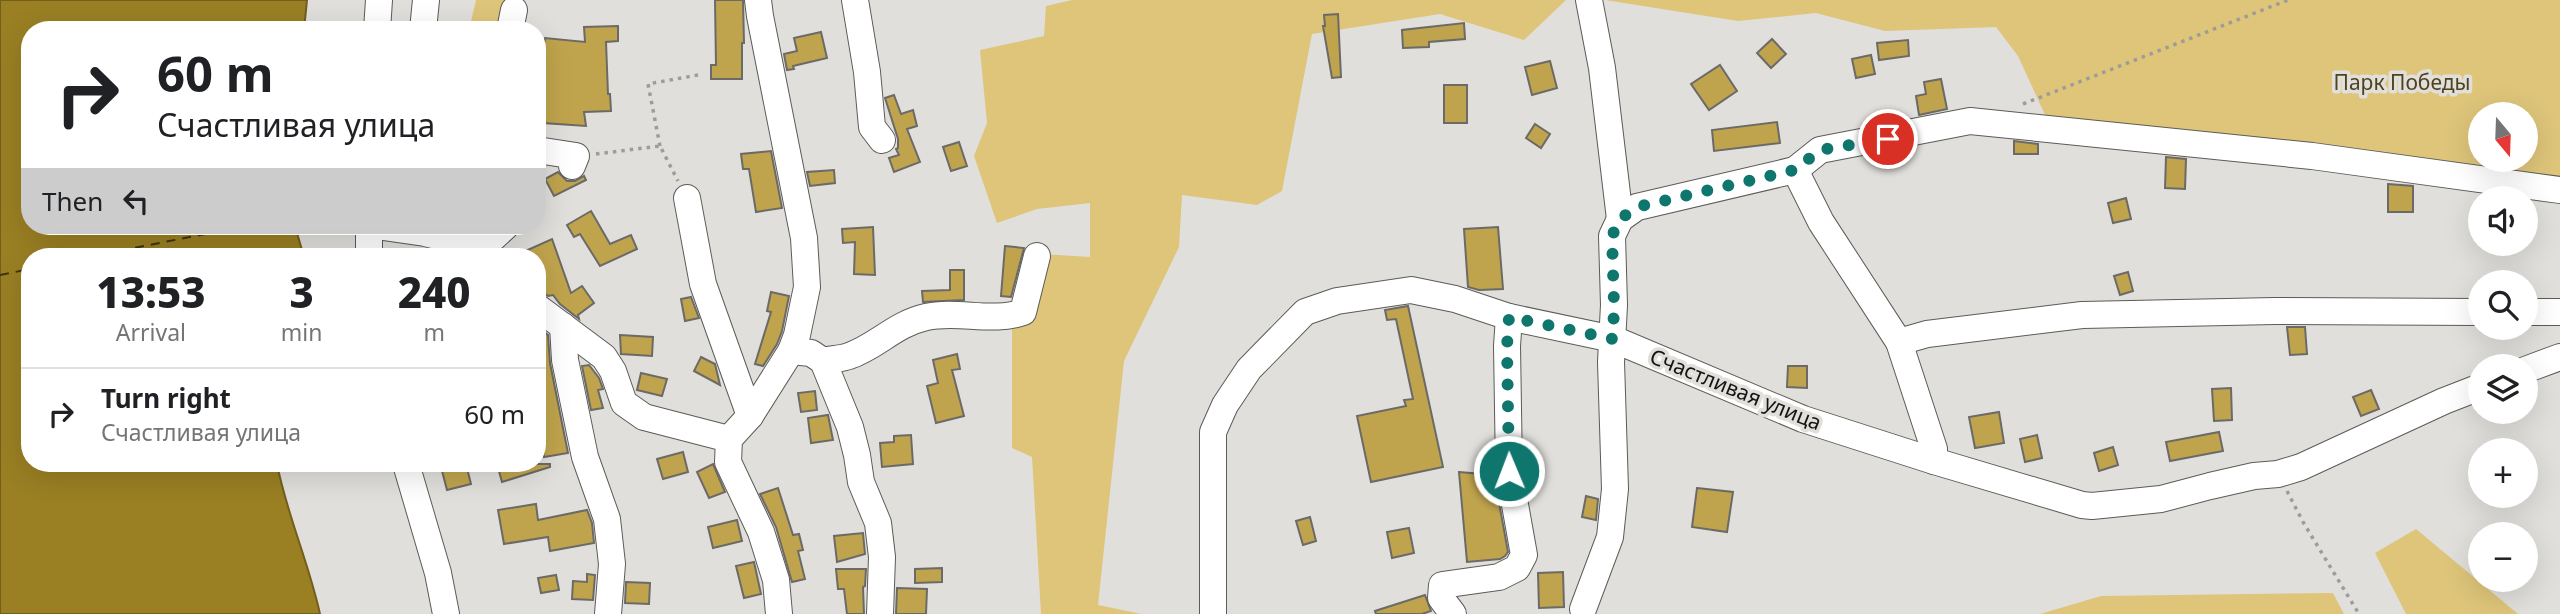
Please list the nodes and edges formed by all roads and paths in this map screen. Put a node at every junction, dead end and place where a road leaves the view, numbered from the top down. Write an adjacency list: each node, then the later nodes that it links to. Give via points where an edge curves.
1 (379, 0): 7 (street)
2 (426, 0): 8 (street)
3 (758, 0): 32 (street, via 804,238 807,287)
4 (855, 0): 11 (street, via 872,127)
5 (1589, 0): 18 (street)
6 (2288, 0): 10 (path)
7 (378, 21)
8 (424, 21)
9 (698, 75): 12 (path, via 648,84)
10 (2014, 107)
11 (882, 140)
12 (660, 146): 14 (path); 17 (path)
13 (546, 153): 14 (street)
14 (574, 161)
15 (1795, 170): 16 (street, via 1820,150 1970,121 2312,156); 18 (street, via 1637,207); 31 (street, via 1821,222)
16 (2560, 190)
17 (687, 198): 37 (street, via 704,284)
18 (1620, 219): 30 (street, via 1612,236)
19 (431, 235): 21 (street)
20 (496, 235): 22 (street)
21 (470, 248)
22 (482, 248)
23 (1037, 256): 34 (street, via 1023,312 927,317 901,325 851,356)
24 (2468, 312): 31 (street, via 2082,315 1927,334)
25 (2538, 312): 26 (street)
26 (2560, 312)
27 (546, 314): 29 (street)
28 (1509, 317): 30 (street, Счастливая улица); 47 (street, Счастливая улица, via 1410,289 1337,301 1306,312 1282,334 1249,369 1213,432); 48 (street, via 1509,471 1524,555 1517,568 1499,577 1441,585 1441,598)
29 (562, 326): 38 (street, via 604,357 624,403 644,417); 44 (street, via 585,457 607,519 612,564)
30 (1613, 339): 39 (street, Счастливая улица, via 1803,419); 42 (street, via 1615,489 1610,537)
31 (1899, 342): 39 (street)
32 (791, 351): 34 (street, via 811,353); 37 (street)
33 (2560, 358): 35 (street)
34 (823, 361): 46 (street, via 850,427 861,482 878,523)
35 (2538, 366)
36 (2468, 392): 41 (street, Счастливая улица)
37 (750, 416): 38 (street)
38 (729, 439): 45 (street, via 728,462 761,532 776,580)
39 (1934, 461): 41 (street, Счастливая улица, via 2092,506 2161,499)
40 (409, 472): 43 (street)
41 (2278, 474): 49 (path)
42 (1583, 609)
43 (446, 614)
44 (608, 614)
45 (779, 614)
46 (880, 614)
47 (1213, 614)
48 (1453, 614)
49 (2359, 614)

